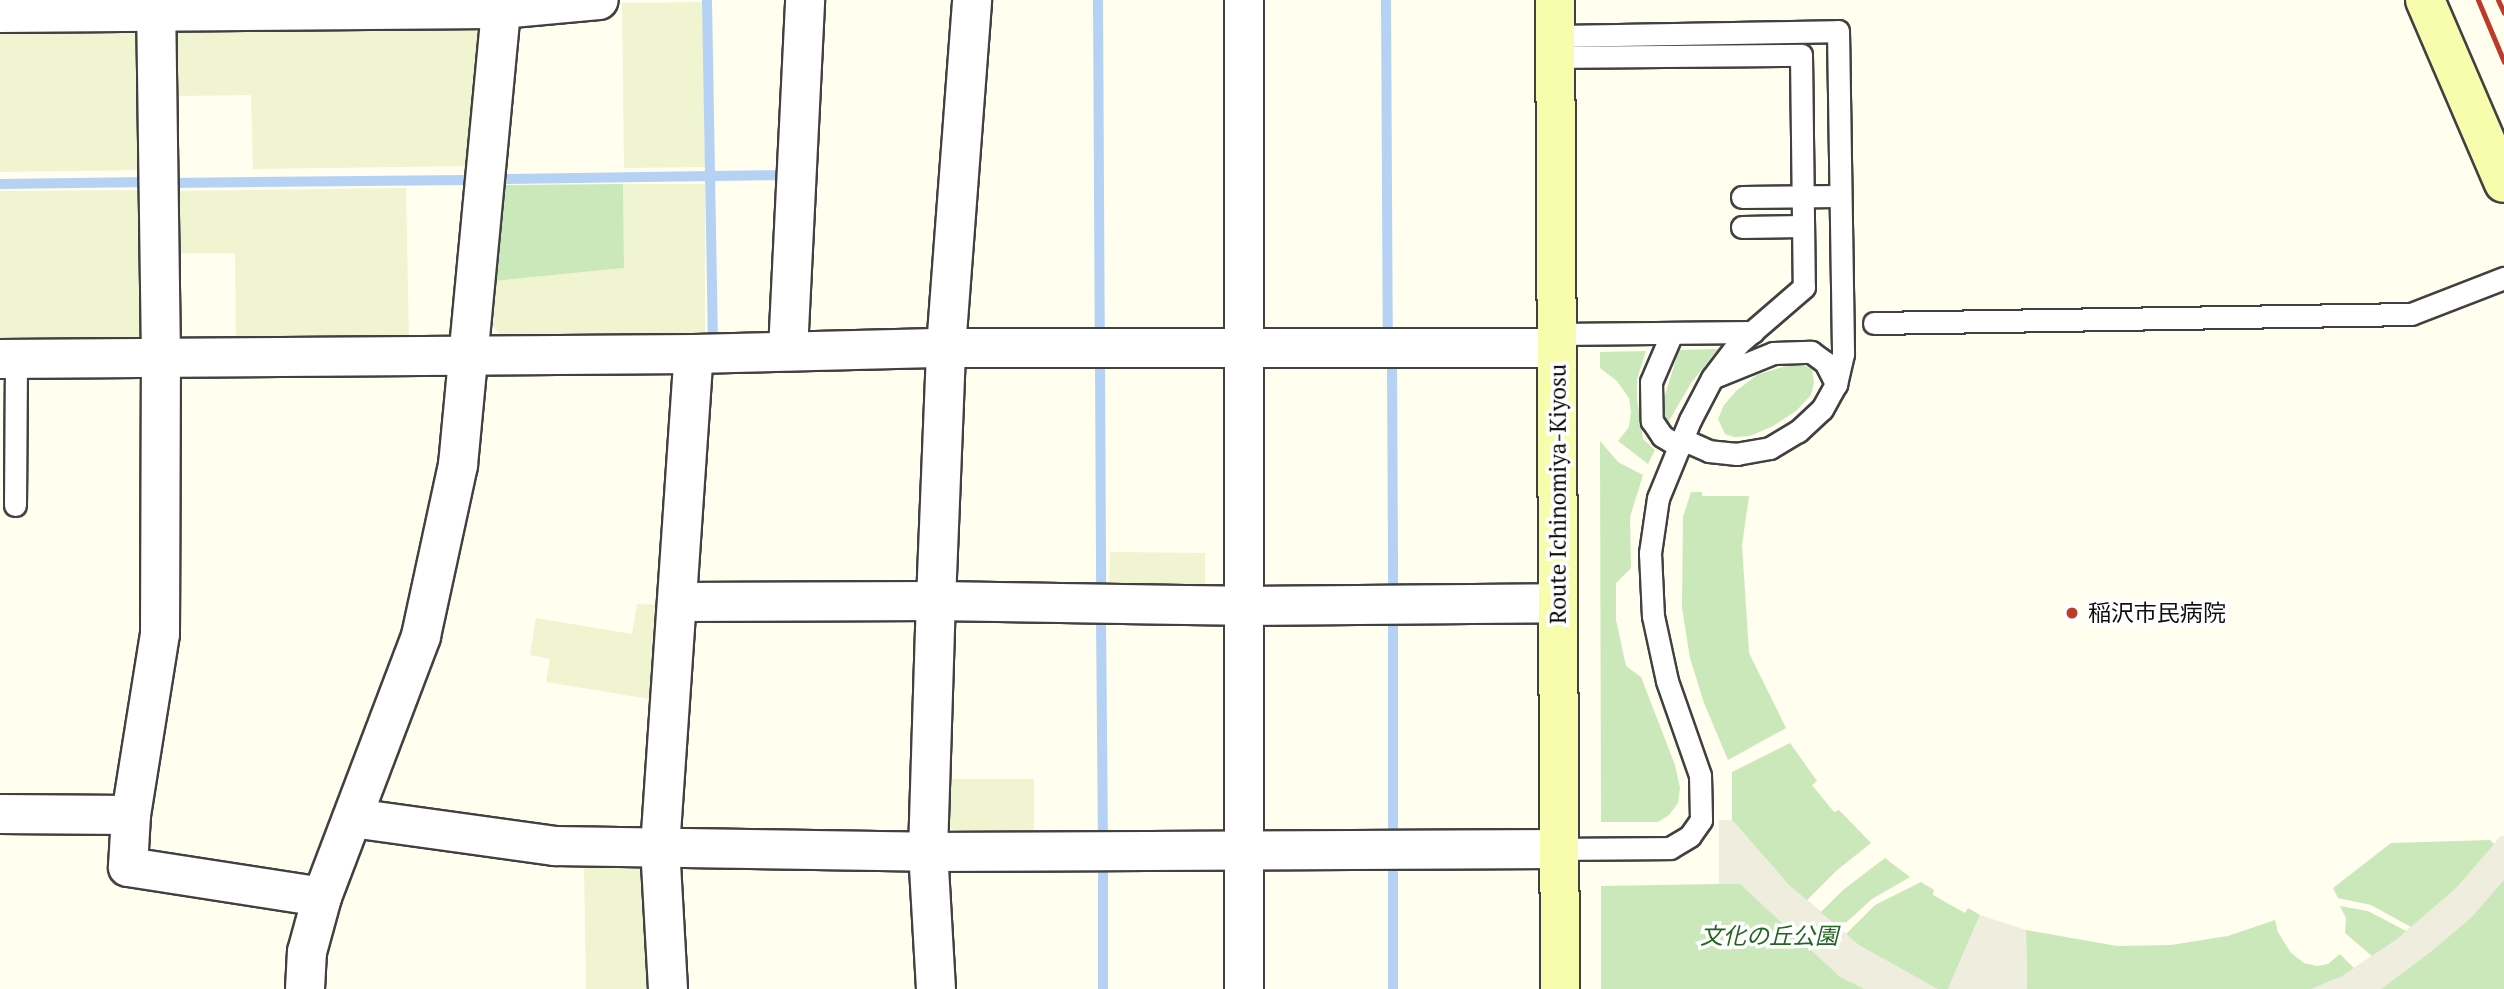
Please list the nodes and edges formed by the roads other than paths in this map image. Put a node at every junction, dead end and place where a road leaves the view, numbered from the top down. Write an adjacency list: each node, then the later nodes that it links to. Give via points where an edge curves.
1 (599, 0): 6 (street)
2 (805, 0): 23 (street)
3 (972, 0): 21 (street)
4 (1244, 0): 22 (street)
5 (2425, 0): 10 (main road)
6 (502, 4): 7 (street); 25 (street)
7 (156, 11): 8 (street); 26 (street)
8 (0, 13)
9 (1555, 31): 11 (lane, via 1839,32); 13 (lane, via 1801,55); 20 (main road, Route Ichinomiya-Kiyosu)
10 (2504, 183)
11 (1840, 196): 13 (lane); 17 (lane)
12 (1742, 197): 13 (lane)
13 (1803, 197): 14 (lane)
14 (1803, 226): 15 (lane); 18 (lane, via 1804,287)
15 (1742, 227)
16 (2504, 278): 17 (lane, via 2411,314)
17 (1859, 323): 29 (lane, via 1843,354)
18 (1753, 332): 19 (lane); 28 (lane)
19 (1672, 333): 20 (lane); 30 (lane, via 1651,382 1651,421 1662,436)
20 (1557, 341): 22 (street); 34 (main road, Route Ichinomiya-Kiyosu)
21 (946, 348): 22 (street); 23 (street); 32 (street)
22 (1245, 349): 35 (street)
23 (788, 351): 24 (street)
24 (694, 354): 25 (street); 33 (street)
25 (468, 356): 26 (street); 38 (street, via 458,465 421,636)
26 (161, 358): 27 (street); 37 (street, via 160,634)
27 (8, 359): 31 (lane)
28 (1712, 378): 29 (lane, via 1773,353 1801,351 1825,362); 30 (lane)
29 (1836, 384): 30 (lane, via 1822,410 1770,448 1737,454)
30 (1681, 443): 40 (lane, via 1658,498 1650,553 1653,616 1667,681 1700,775 1701,820 1690,836 1670,848)
31 (15, 505)
32 (936, 601): 33 (street); 35 (street); 42 (street)
33 (677, 602): 39 (street)
34 (1558, 603): 35 (street); 40 (main road, Route Ichinomiya-Kiyosu)
35 (1243, 606): 41 (street)
36 (0, 814): 37 (street)
37 (131, 816): 43 (street, via 128,867)
38 (353, 818): 39 (street, via 555,846); 43 (street)
39 (660, 848): 42 (street); 45 (street)
40 (1559, 849): 41 (street); 48 (main road, Route Ichinomiya-Kiyosu)
41 (1244, 851): 42 (street); 47 (street)
42 (928, 852): 46 (street)
43 (322, 897): 44 (street, via 307,951)
44 (305, 989)
45 (668, 989)
46 (936, 989)
47 (1244, 989)
48 (1560, 989)

